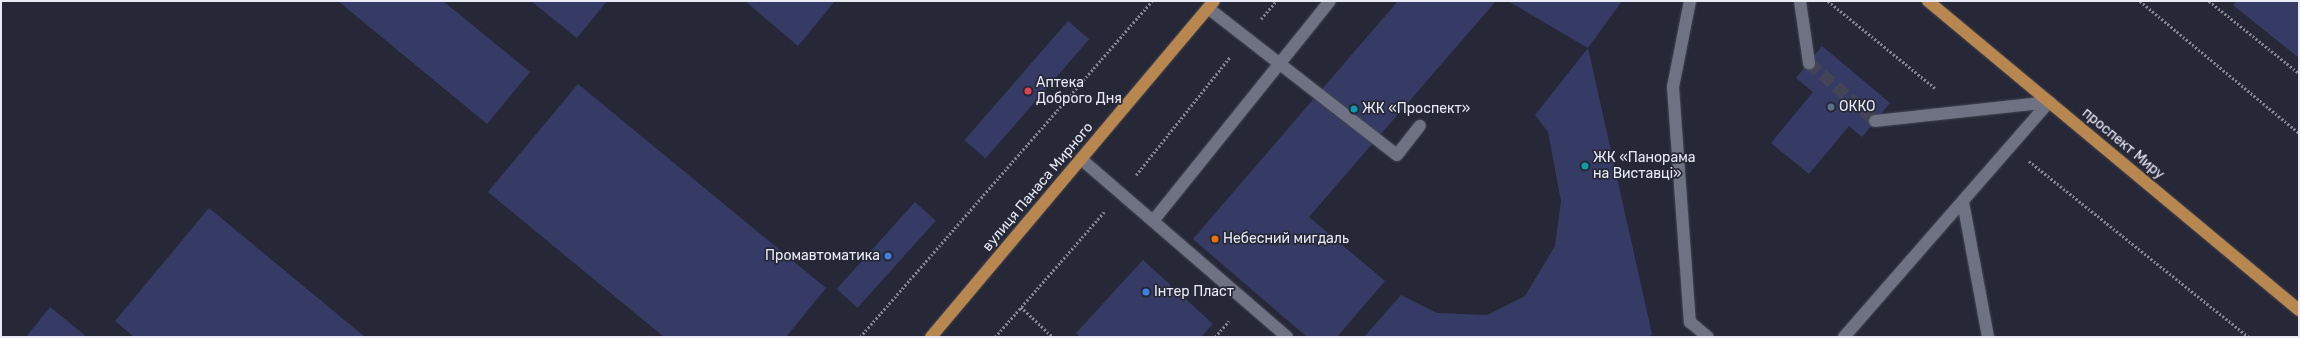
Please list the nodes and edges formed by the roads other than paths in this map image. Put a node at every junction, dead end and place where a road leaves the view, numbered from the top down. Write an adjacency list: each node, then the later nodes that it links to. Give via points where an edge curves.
1 (1330, 1): 7 (lane)
2 (1690, 1): 17 (lane, via 1672,87 1690,322)
3 (1800, 1): 6 (lane)
4 (1928, 1): 8 (main road, проспект Миру)
5 (1211, 5): 7 (lane); 11 (main road, вулиця Панаса Мирного)
6 (1809, 63)
7 (1278, 65): 10 (lane, via 1397,156); 13 (lane)
8 (2049, 102): 9 (lane); 12 (lane); 14 (main road, проспект Миру)
9 (1875, 121)
10 (1420, 126)
11 (1081, 159): 13 (lane); 15 (main road, вулиця Панаса Мирного)
12 (1964, 202): 18 (lane); 19 (lane)
13 (1153, 221): 16 (lane)
14 (2299, 310)
15 (931, 337)
16 (1287, 337)
17 (1708, 337)
18 (1844, 337)
19 (1988, 337)

